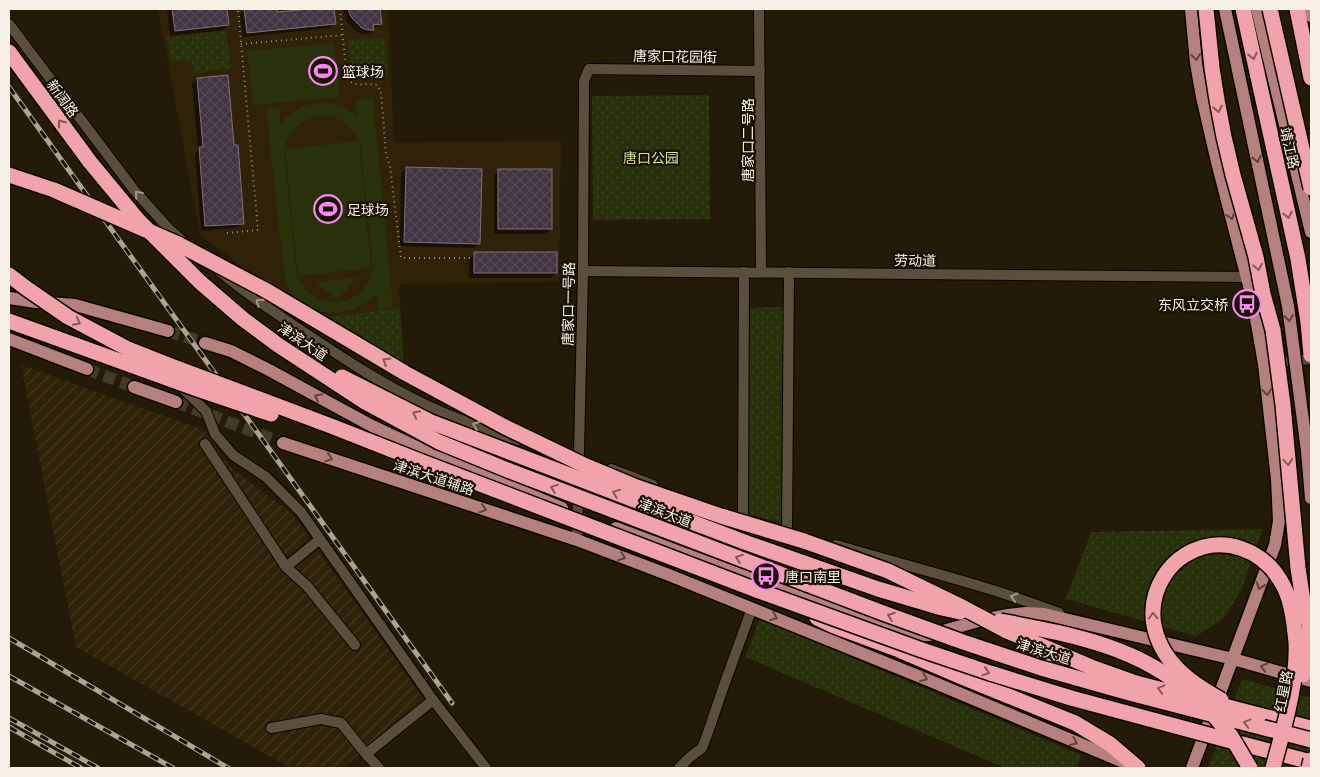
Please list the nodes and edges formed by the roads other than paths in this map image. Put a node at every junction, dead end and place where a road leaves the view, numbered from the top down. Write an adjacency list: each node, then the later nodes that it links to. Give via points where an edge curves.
1 (759, 9): 14 (street, 唐家口二号路)
2 (1191, 9): 27 (main road, one-way to 27, via 1202,96)
3 (1206, 9): 55 (highway, one-way to 55, bridge, via 1216,100 1273,330 1298,568)
4 (1225, 9): 44 (main road, one-way to 44, bridge, via 1288,306)
5 (1243, 9): 33 (highway, 靖江路, one-way to 33, via 1298,259)
6 (1257, 9): 21 (main road)
7 (1270, 9): 16 (highway, 靖江路, bridge)
8 (1296, 9): 15 (highway)
9 (1310, 9): 10 (main road)
10 (1311, 16)
11 (9, 24): 43 (street, one-way to 11, via 473,425 426,405 340,356 237,286 170,230 134,190)
12 (9, 52): 17 (highway, 新阔路, one-way to 12)
13 (589, 69): 14 (street, 唐家口花园街); 22 (street, 唐家口一号路, via 584,81)
14 (760, 71): 24 (street, 唐家口二号路)
15 (1311, 78)
16 (1290, 96): 18 (highway, bridge); 20 (highway, 靖江路, bridge)
17 (90, 162): 34 (highway, 津滨大道, bridge, via 138,220 200,282 243,319)
18 (1311, 162)
19 (9, 175): 60 (highway, one-way to 19, bridge, via 1006,631 888,571 634,486 586,466 405,373 267,290 178,244 54,190)
20 (1311, 188)
21 (1311, 232)
22 (582, 271): 23 (street, 劳动道); 43 (street, 唐家口一号路)
23 (744, 272): 24 (street, 劳动道); 46 (street)
24 (762, 272): 25 (street, 劳动道)
25 (789, 272): 27 (street, 劳动道); 47 (street)
26 (9, 275): 42 (highway, one-way to 42, bridge, via 68,317 128,349)
27 (1248, 277): 36 (main road)
28 (9, 298): 30 (main road, via 76,304)
29 (9, 319): 42 (highway, bridge, via 306,426); 48 (street, via 178,384 206,411 214,434 233,455 266,477 301,512)
30 (168, 331)
31 (9, 339): 37 (main road)
32 (206, 343): 42 (main road, one-way to 32, via 269,370)
33 (1311, 355)
34 (299, 358): 56 (highway, 津滨大道, one-way to 34, bridge, via 439,442 365,402); 76 (highway, one-way to 34, bridge, via 1221,724 1184,688 1150,664 1118,650 1078,637 934,606 878,590 431,422)
35 (1311, 359): 36 (street)
36 (1264, 364): 58 (main road, one-way to 58, via 1279,521 1275,545)
37 (87, 369)
38 (134, 388): 39 (main road)
39 (176, 402)
40 (283, 443): 49 (main road, 津滨大道辅路, one-way to 49)
41 (204, 444): 50 (street)
42 (424, 457): 45 (main road); 51 (highway, bridge)
43 (579, 459): 45 (street, 唐家口一号路); 46 (street)
44 (1311, 498)
45 (578, 514): 49 (street, 唐家口一号路); 54 (main road, via 901,632 930,635 982,620 1026,613)
46 (743, 517): 47 (street)
47 (787, 530): 54 (street, one-way to 47, via 1033,603)
48 (320, 539): 50 (street); 61 (street)
49 (577, 540): 52 (main road, 津滨大道辅路, one-way to 52)
50 (286, 567): 57 (street, via 307,586)
51 (759, 591): 66 (highway, one-way to 66, bridge, via 990,674); 75 (highway, bridge, via 834,626 1075,723 1110,744)
52 (752, 608): 68 (main road, 津滨大道辅路, one-way to 68); 73 (street, via 702,748)
53 (1311, 620): 78 (highway, 红星路, bridge, via 1299,697)
54 (1092, 626): 58 (main road)
55 (1311, 632)
56 (963, 642): 60 (highway); 65 (highway, 津滨大道, one-way to 56, bridge, via 1069,676)
57 (356, 645)
58 (1233, 659): 59 (main road, one-way to 58); 70 (main road)
59 (1311, 680)
60 (1136, 683): 62 (highway, one-way to 60, bridge)
61 (433, 700): 67 (street); 72 (street)
62 (1259, 715): 64 (highway); 77 (highway, one-way to 77, bridge, via 1223,701 1194,683 1169,659 1157,638 1153,610 1159,583 1176,562 1198,549 1226,545 1252,552 1275,574 1287,594 1296,665)
63 (271, 728): 67 (street, via 321,719 342,723)
64 (1311, 728)
65 (1311, 740)
66 (1231, 742): 69 (highway, bridge); 79 (highway, bridge)
67 (366, 754): 71 (street)
68 (1105, 755): 74 (main road); 75 (main road, 津滨大道辅路)
69 (1311, 761): 80 (highway, bridge)
70 (1193, 767)
71 (379, 768)
72 (486, 768)
73 (679, 768)
74 (1119, 768)
75 (1138, 768)
76 (1250, 768)
77 (1273, 768)
78 (1283, 768)
79 (1297, 768)
80 (1309, 768)

